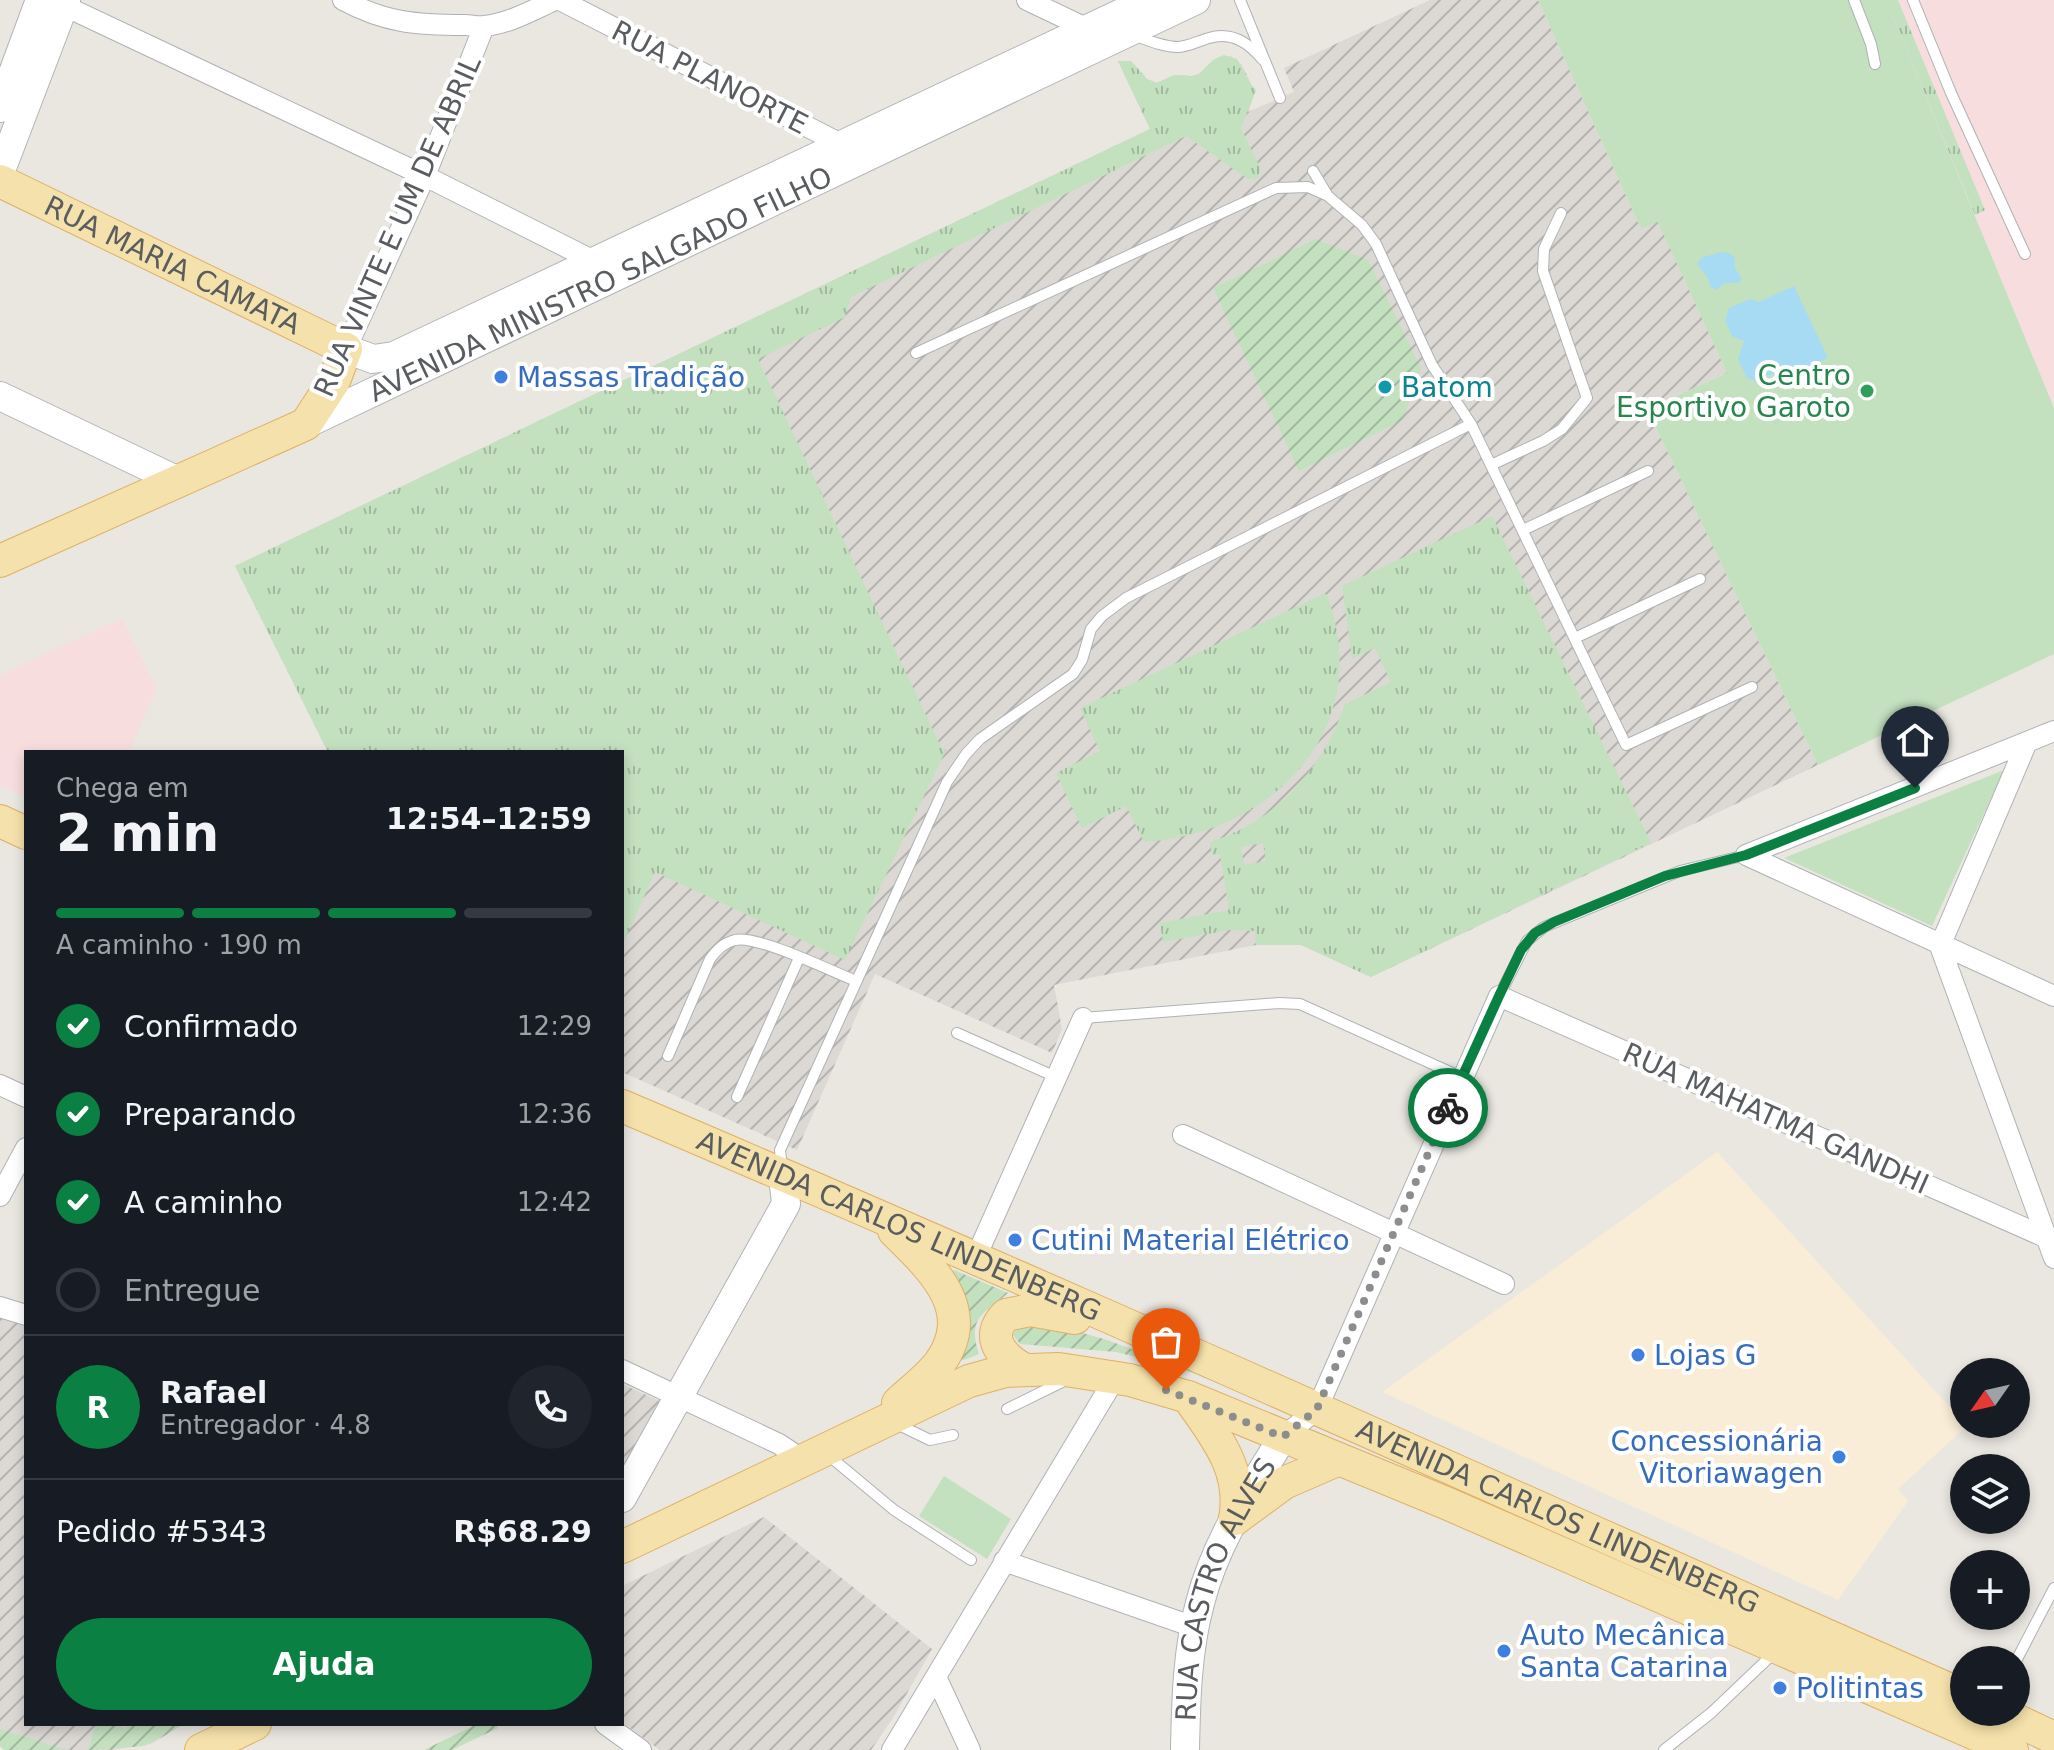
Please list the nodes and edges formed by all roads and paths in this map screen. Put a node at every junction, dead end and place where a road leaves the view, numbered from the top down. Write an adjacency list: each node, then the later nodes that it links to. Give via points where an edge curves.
1 (343, 0): 10 (street, via 404,23)
2 (557, 0): 10 (street); 17 (street, RUA PLANORTE)
3 (1027, 0): 12 (street)
4 (1149, 0): 12 (main road, AVENIDA MINISTRO SALGADO FILHO)
5 (1196, 0): 11 (main road, AVENIDA MINISTRO SALGADO FILHO)
6 (1240, 0): 13 (lane)
7 (1854, 0): 14 (lane)
8 (1913, 0): 24 (lane)
9 (56, 1): 16 (main road); 19 (main road); 20 (street)
10 (484, 26): 20 (street, RUA VINTE E UM DE ABRIL)
11 (1126, 33): 12 (main road, AVENIDA MINISTRO SALGADO FILHO); 13 (lane, via 1175,47 1227,36 1247,44)
12 (1092, 38): 17 (main road, AVENIDA MINISTRO SALGADO FILHO)
13 (1263, 60): 15 (lane)
14 (1875, 64)
15 (1280, 98)
16 (0, 108)
17 (847, 154): 25 (main road, AVENIDA MINISTRO SALGADO FILHO)
18 (1313, 171): 22 (lane)
19 (0, 173)
20 (425, 176): 25 (street); 26 (street, RUA VINTE E UM DE ABRIL)
21 (0, 181): 26 (main road, RUA MARIA CAMATA)
22 (1328, 196): 27 (lane, via 1308,187 1276,188); 30 (lane, via 1370,233 1432,365)
23 (1561, 213): 31 (lane, via 1544,249 1543,271 1587,398 1562,429)
24 (2025, 254)
25 (601, 270): 26 (main road, AVENIDA MINISTRO SALGADO FILHO, via 394,356 373,359); 29 (main road, AVENIDA MINISTRO SALGADO FILHO)
26 (346, 349): 29 (main road, RUA VINTE E UM DE ABRIL, via 334,381)
27 (916, 353)
28 (0, 396): 33 (main road)
29 (306, 424): 33 (main road, AVENIDA MINISTRO SALGADO FILHO)
30 (1471, 424): 31 (lane); 47 (lane, via 1146,586 1102,616 1088,635 1073,674 988,733 956,767)
31 (1491, 465): 34 (lane)
32 (1648, 471): 34 (lane)
33 (176, 480): 35 (main road, AVENIDA MINISTRO SALGADO FILHO)
34 (1523, 530): 37 (lane)
35 (0, 561)
36 (1700, 579): 37 (lane)
37 (1575, 638): 38 (lane, via 1626,745)
38 (1752, 687)
39 (2054, 731): 40 (street)
40 (2029, 741): 41 (street); 44 (street); 45 (street)
41 (2054, 750)
42 (0, 821): 43 (main road)
43 (24, 832)
44 (1746, 855): 45 (street); 48 (lane, via 1665,876 1544,927 1527,941)
45 (1940, 946): 49 (street); 65 (street)
46 (799, 958): 47 (lane); 52 (lane, via 755,941 721,946 710,959); 57 (lane)
47 (856, 981): 61 (lane, via 780,1150)
48 (1499, 996): 54 (street); 65 (street, RUA MAHATMA GANDHI)
49 (2054, 996)
50 (1083, 1018): 53 (street); 54 (lane, via 1300,1004)
51 (957, 1033): 53 (lane)
52 (668, 1056)
53 (1056, 1077): 67 (street)
54 (1461, 1077): 64 (street)
55 (0, 1085): 56 (street)
56 (24, 1096)
57 (737, 1097)
58 (624, 1107): 61 (main road, AVENIDA CARLOS LINDENBERG)
59 (1183, 1135): 64 (street)
60 (24, 1152): 62 (street)
61 (783, 1175): 63 (main road, AVENIDA CARLOS LINDENBERG); 77 (main road, via 786,1204)
62 (0, 1196)
63 (883, 1220): 67 (main road, AVENIDA CARLOS LINDENBERG); 81 (main road, via 940,1278 951,1302 953,1328 938,1365)
64 (1395, 1233): 68 (street); 80 (street)
65 (2050, 1240): 66 (street)
66 (2054, 1258)
67 (975, 1259): 71 (main road, AVENIDA CARLOS LINDENBERG)
68 (1504, 1284)
69 (0, 1307): 70 (street)
70 (24, 1314)
71 (1141, 1333): 72 (main road, via 1038,1310 1015,1311 1000,1321 996,1344 1004,1357); 76 (main road, AVENIDA CARLOS LINDENBERG)
72 (1023, 1369): 74 (main road, AVENIDA CARLOS LINDENBERG); 81 (main road, AVENIDA CARLOS LINDENBERG, via 969,1381)
73 (624, 1371): 77 (street)
74 (1081, 1373): 75 (main road, AVENIDA CARLOS LINDENBERG); 79 (lane)
75 (1115, 1378): 78 (main road, AVENIDA CARLOS LINDENBERG); 90 (street)
76 (1269, 1390): 80 (main road, AVENIDA CARLOS LINDENBERG); 83 (main road)
77 (678, 1397): 84 (street); 86 (main road)
78 (1188, 1397): 83 (main road, AVENIDA CARLOS LINDENBERG); 87 (main road, via 1229,1457 1238,1494)
79 (1007, 1409)
80 (1317, 1409): 83 (street); 96 (main road, AVENIDA CARLOS LINDENBERG)
81 (879, 1424): 82 (lane, via 930,1440); 84 (main road, AVENIDA CARLOS LINDENBERG)
82 (953, 1435)
83 (1283, 1437): 85 (main road, AVENIDA CARLOS LINDENBERG); 87 (main road, RUA CASTRO ALVES)
84 (813, 1455): 88 (main road, AVENIDA CARLOS LINDENBERG); 89 (lane)
85 (1337, 1460): 87 (main road, via 1284,1483); 94 (main road, AVENIDA CARLOS LINDENBERG)
86 (624, 1494)
87 (1235, 1519): 92 (main road, RUA CASTRO ALVES, via 1208,1576)
88 (624, 1546)
89 (971, 1560)
90 (1004, 1561): 92 (street); 95 (street)
91 (2054, 1588): 93 (lane)
92 (1194, 1627): 105 (main road, RUA CASTRO ALVES)
93 (2024, 1646)
94 (1779, 1648): 99 (main road, AVENIDA CARLOS LINDENBERG); 106 (lane)
95 (936, 1677): 103 (street); 104 (street)
96 (1950, 1690)
97 (251, 1726): 101 (main road)
98 (608, 1726): 102 (street)
99 (1995, 1732): 100 (main road, AVENIDA CARLOS LINDENBERG)
100 (2054, 1738)
101 (201, 1750)
102 (641, 1750)
103 (892, 1750)
104 (970, 1750)
105 (1185, 1750)
106 (1664, 1750)

